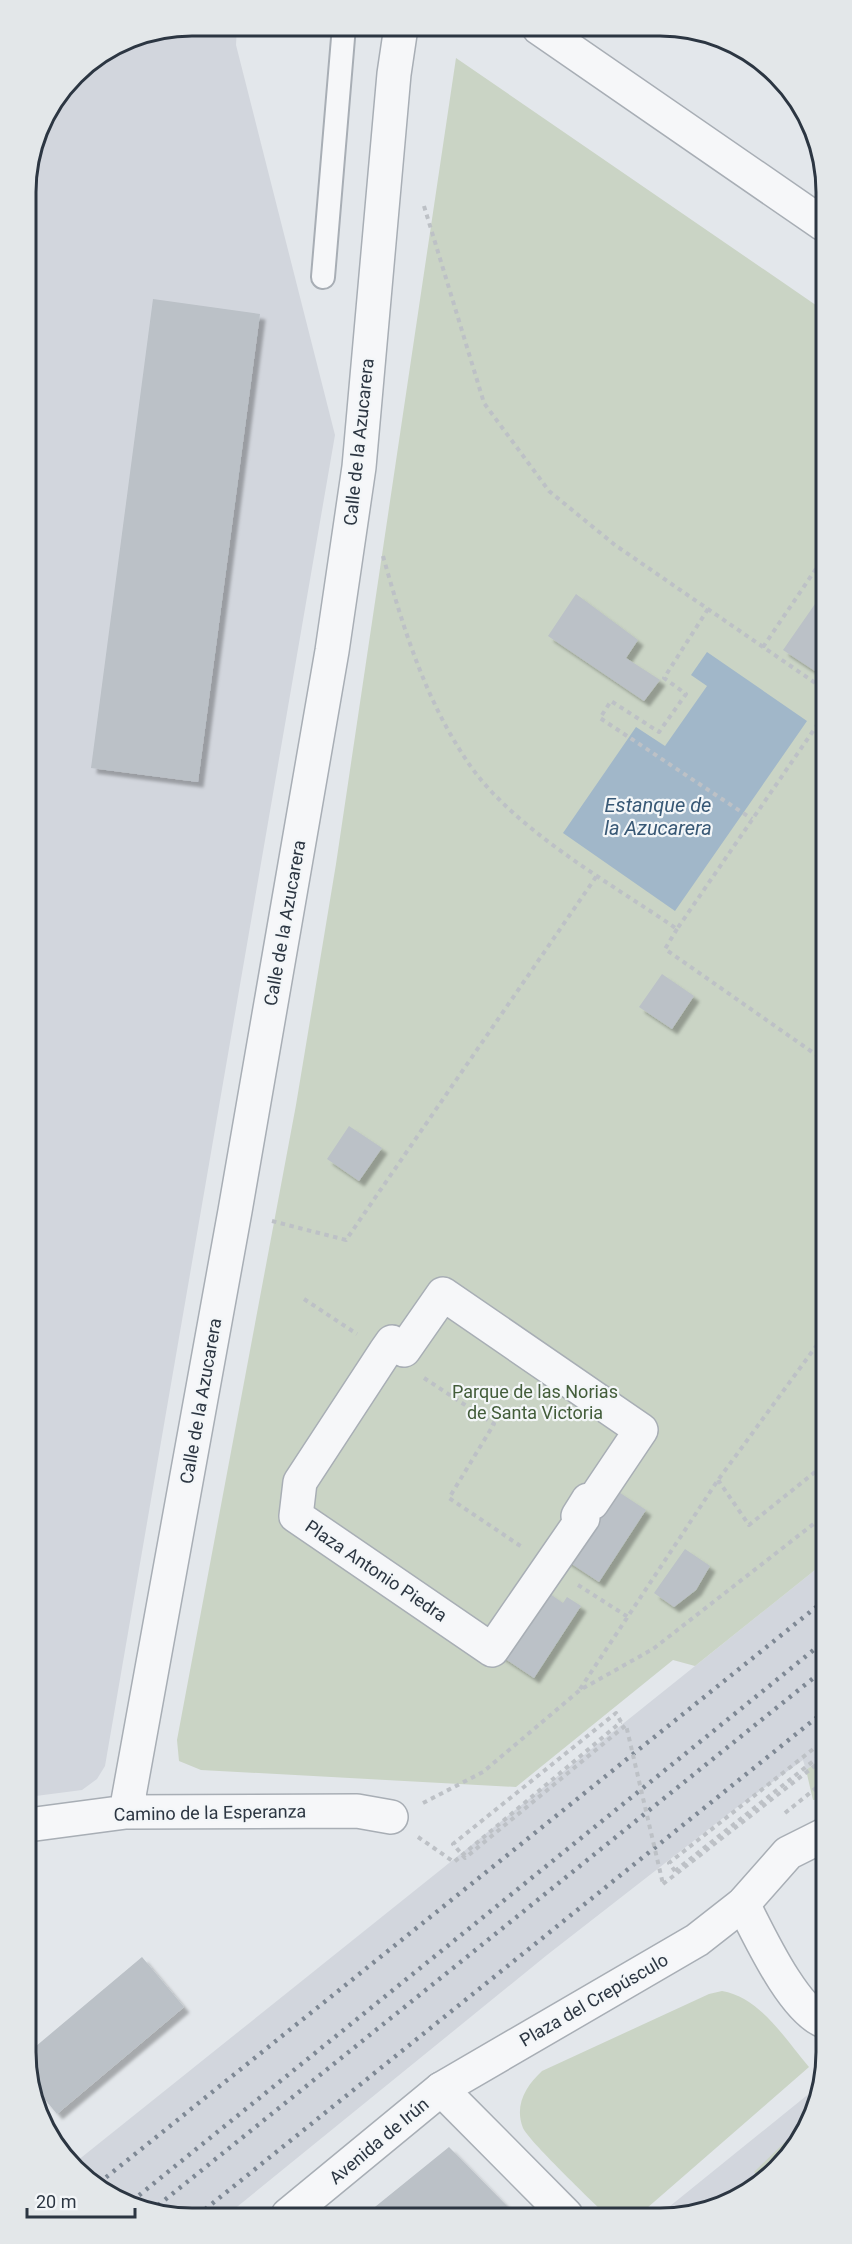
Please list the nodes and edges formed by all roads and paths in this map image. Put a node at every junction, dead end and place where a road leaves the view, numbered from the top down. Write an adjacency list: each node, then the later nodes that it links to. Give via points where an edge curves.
1 (343, 36): 6 (lane)
2 (400, 36): 30 (street, Calle de la Azucarera, via 359,467 332,651)
3 (551, 36): 5 (street)
4 (424, 206): 9 (path, via 484,403 549,490 615,545)
5 (816, 219)
6 (323, 277)
7 (381, 550): 14 (path, via 406,639 435,705 466,760 527,824)
8 (816, 570): 10 (path)
9 (708, 609): 10 (path); 13 (path, via 664,678 686,694 659,732 611,701 600,718)
10 (763, 648): 11 (path)
11 (816, 684)
12 (816, 727): 13 (path)
13 (752, 819): 15 (path)
14 (598, 874): 15 (path); 17 (path, via 346,1240)
15 (677, 929): 16 (path, via 665,950)
16 (816, 1055)
17 (272, 1221)
18 (304, 1299): 20 (path)
19 (816, 1346): 22 (path)
20 (385, 1352): 24 (path, via 494,1424 449,1498); 24 (street, Plaza Antonio Piedra, via 392,1342 404,1350 443,1294 641,1430 592,1503 588,1500 578,1516 582,1518); 24 (street, Plaza Antonio Piedra, via 300,1482 296,1516 492,1650)
21 (816, 1471): 22 (path, via 749,1525)
22 (718, 1480): 25 (path)
23 (816, 1522): 26 (path, via 653,1649)
24 (550, 1566): 25 (path)
25 (628, 1617): 26 (path)
26 (580, 1690): 31 (path, via 483,1772)
27 (816, 1747): 28 (path, bridge, via 669,1863 675,1871)
28 (816, 1759)
29 (816, 1765): 34 (path, bridge, via 663,1884 626,1725 465,1858)
30 (126, 1812): 31 (street, Camino de la Esperanza, via 357,1811); 32 (street, Camino de la Esperanza)
31 (391, 1817): 37 (path, bridge, via 454,1862)
32 (36, 1824)
33 (816, 1838): 38 (street, Plaza del Crepúsculo, via 788,1853)
34 (463, 1855)
35 (463, 1855): 36 (path, bridge, via 453,1844 615,1713 621,1722)
36 (463, 1855)
37 (463, 1855)
38 (743, 1904): 39 (street, via 780,1974); 40 (street, Plaza del Crepúsculo, via 697,1940)
39 (816, 2019)
40 (441, 2089): 41 (street, Avenida de Irún); 42 (street)
41 (296, 2208)
42 (559, 2208)

